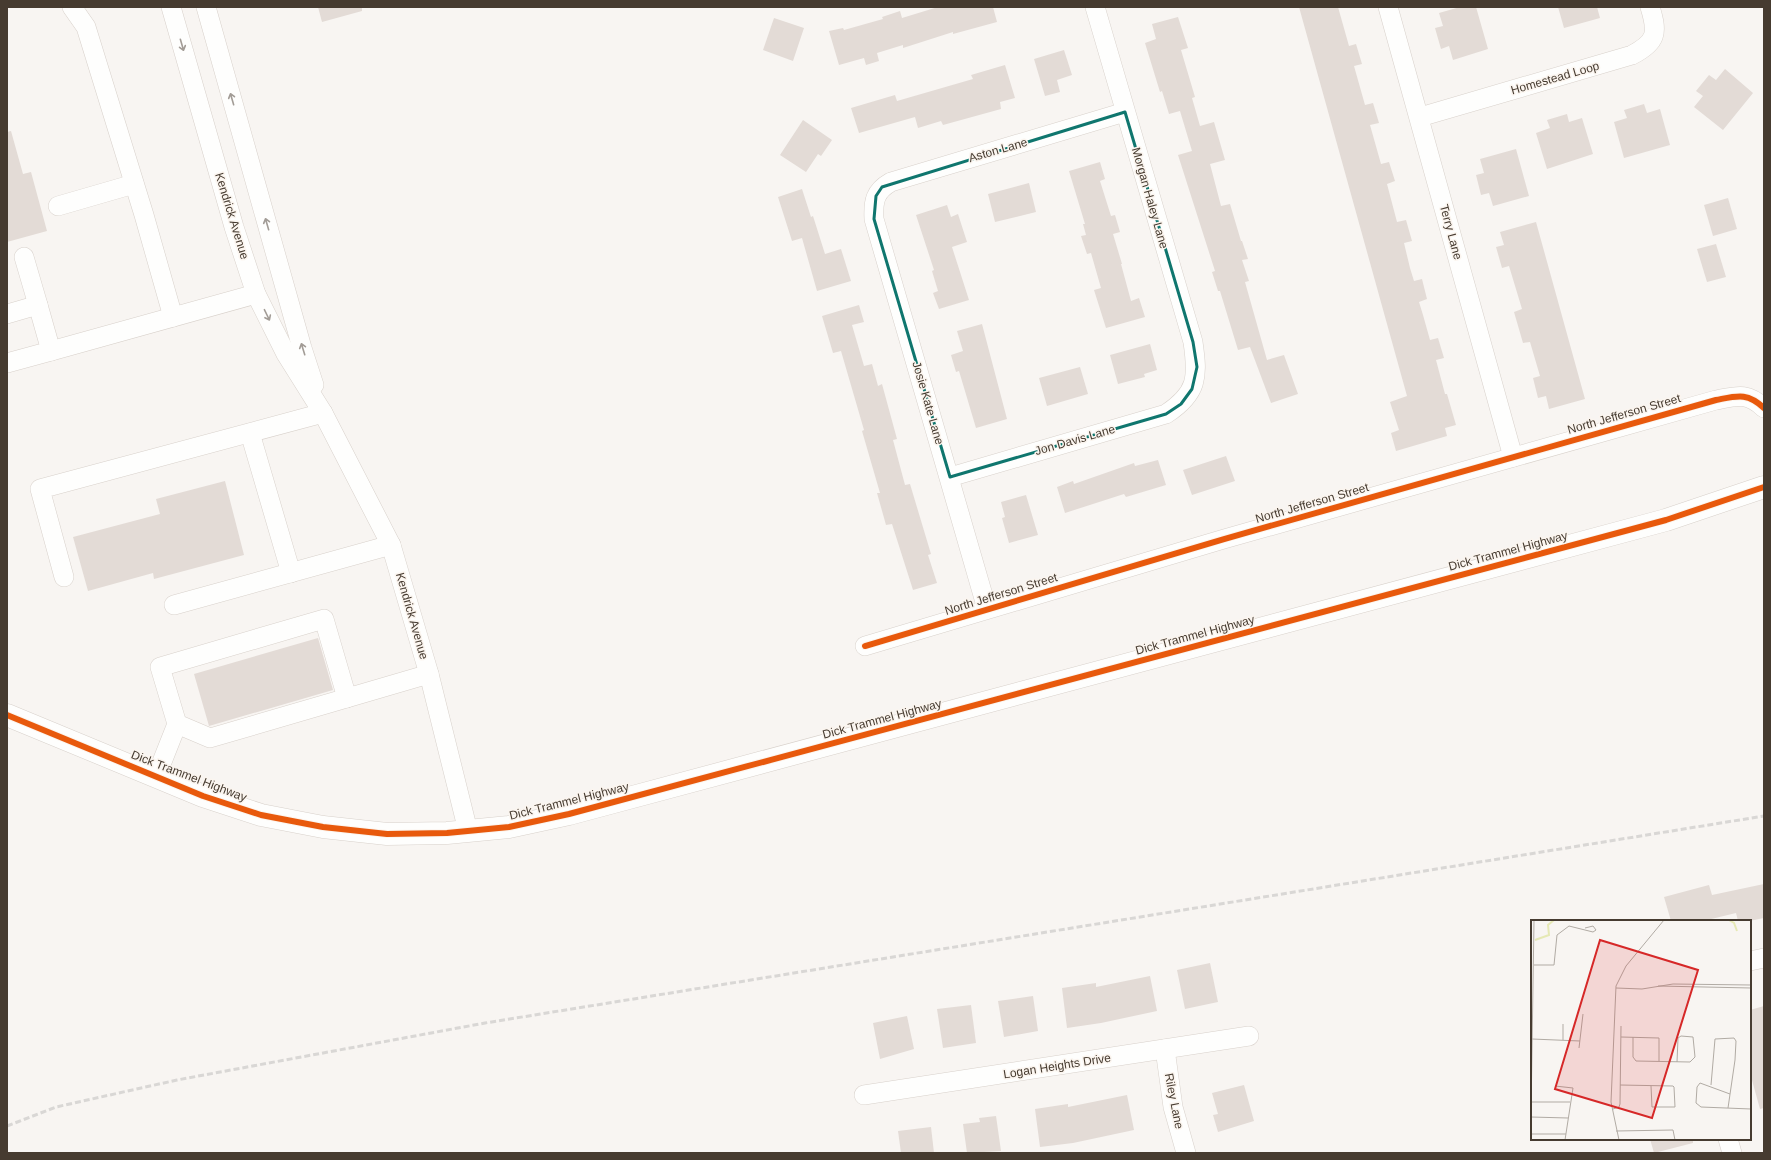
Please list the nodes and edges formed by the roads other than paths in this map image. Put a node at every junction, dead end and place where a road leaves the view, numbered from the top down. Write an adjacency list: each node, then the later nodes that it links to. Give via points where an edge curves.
1 (72, 7): 9 (street, via 86,27)
2 (171, 7): 13 (street, Kendrick Avenue, one-way to 13, via 234,227)
3 (206, 7): 21 (street, Kendrick Avenue, one-way to 3, via 302,348)
4 (1095, 7): 7 (street, Morgan Haley Lane)
5 (1388, 7): 8 (street, Terry Lane)
6 (1650, 7): 8 (street, Homestead Loop, via 1655,33 1652,42 1643,50)
7 (1125, 112): 10 (street, Aston Lane, via 891,182 882,187); 19 (street, Morgan Haley Lane, via 1193,342 1196,367)
8 (1420, 117): 23 (street, Terry Lane)
9 (134, 184): 11 (street); 16 (street)
10 (876, 196): 24 (street, Josie Kate Lane, via 873,207 874,219)
11 (58, 206)
12 (24, 257): 14 (street)
13 (256, 294): 16 (street); 21 (street, Kendrick Avenue, one-way to 21, via 286,354)
14 (38, 305): 15 (street); 17 (street)
15 (7, 314)
16 (173, 317): 17 (street)
17 (51, 351): 18 (street)
18 (7, 363)
19 (1192, 389): 24 (street, Jon Davis Lane, via 1181,404 1166,414)
20 (1764, 408): 23 (street, North Jefferson Street, via 1753,398 1737,396 1716,400)
21 (323, 413): 22 (street); 26 (street, Kendrick Avenue)
22 (250, 433): 27 (street); 28 (street, via 40,489)
23 (1513, 457): 30 (street, North Jefferson Street)
24 (950, 477): 30 (street, Josie Kate Lane)
25 (1764, 487): 37 (main road, Dick Trammel Highway, via 1666,520 569,814 509,827)
26 (391, 546): 27 (street); 32 (street, Kendrick Avenue)
27 (291, 573): 29 (street)
28 (64, 577)
29 (174, 605)
30 (987, 609): 31 (street, North Jefferson Street)
31 (865, 646)
32 (429, 674): 33 (street); 37 (street, Kendrick Avenue)
33 (347, 698): 35 (street, via 210,738); 35 (street, via 324,619 160,666)
34 (7, 715): 36 (main road, Dick Trammel Highway)
35 (177, 724): 36 (street)
36 (156, 776): 37 (main road, Dick Trammel Highway, via 203,796 261,815 323,827 386,834 447,834)
37 (468, 831)
38 (1764, 958): 39 (street)
39 (1751, 961)
40 (1249, 1036): 41 (street, Logan Heights Drive)
41 (1165, 1049): 42 (street, Logan Heights Drive); 44 (street, Riley Lane, via 1173,1107)
42 (864, 1095)
43 (1728, 1140): 45 (street)
44 (1186, 1153)
45 (1732, 1153)

